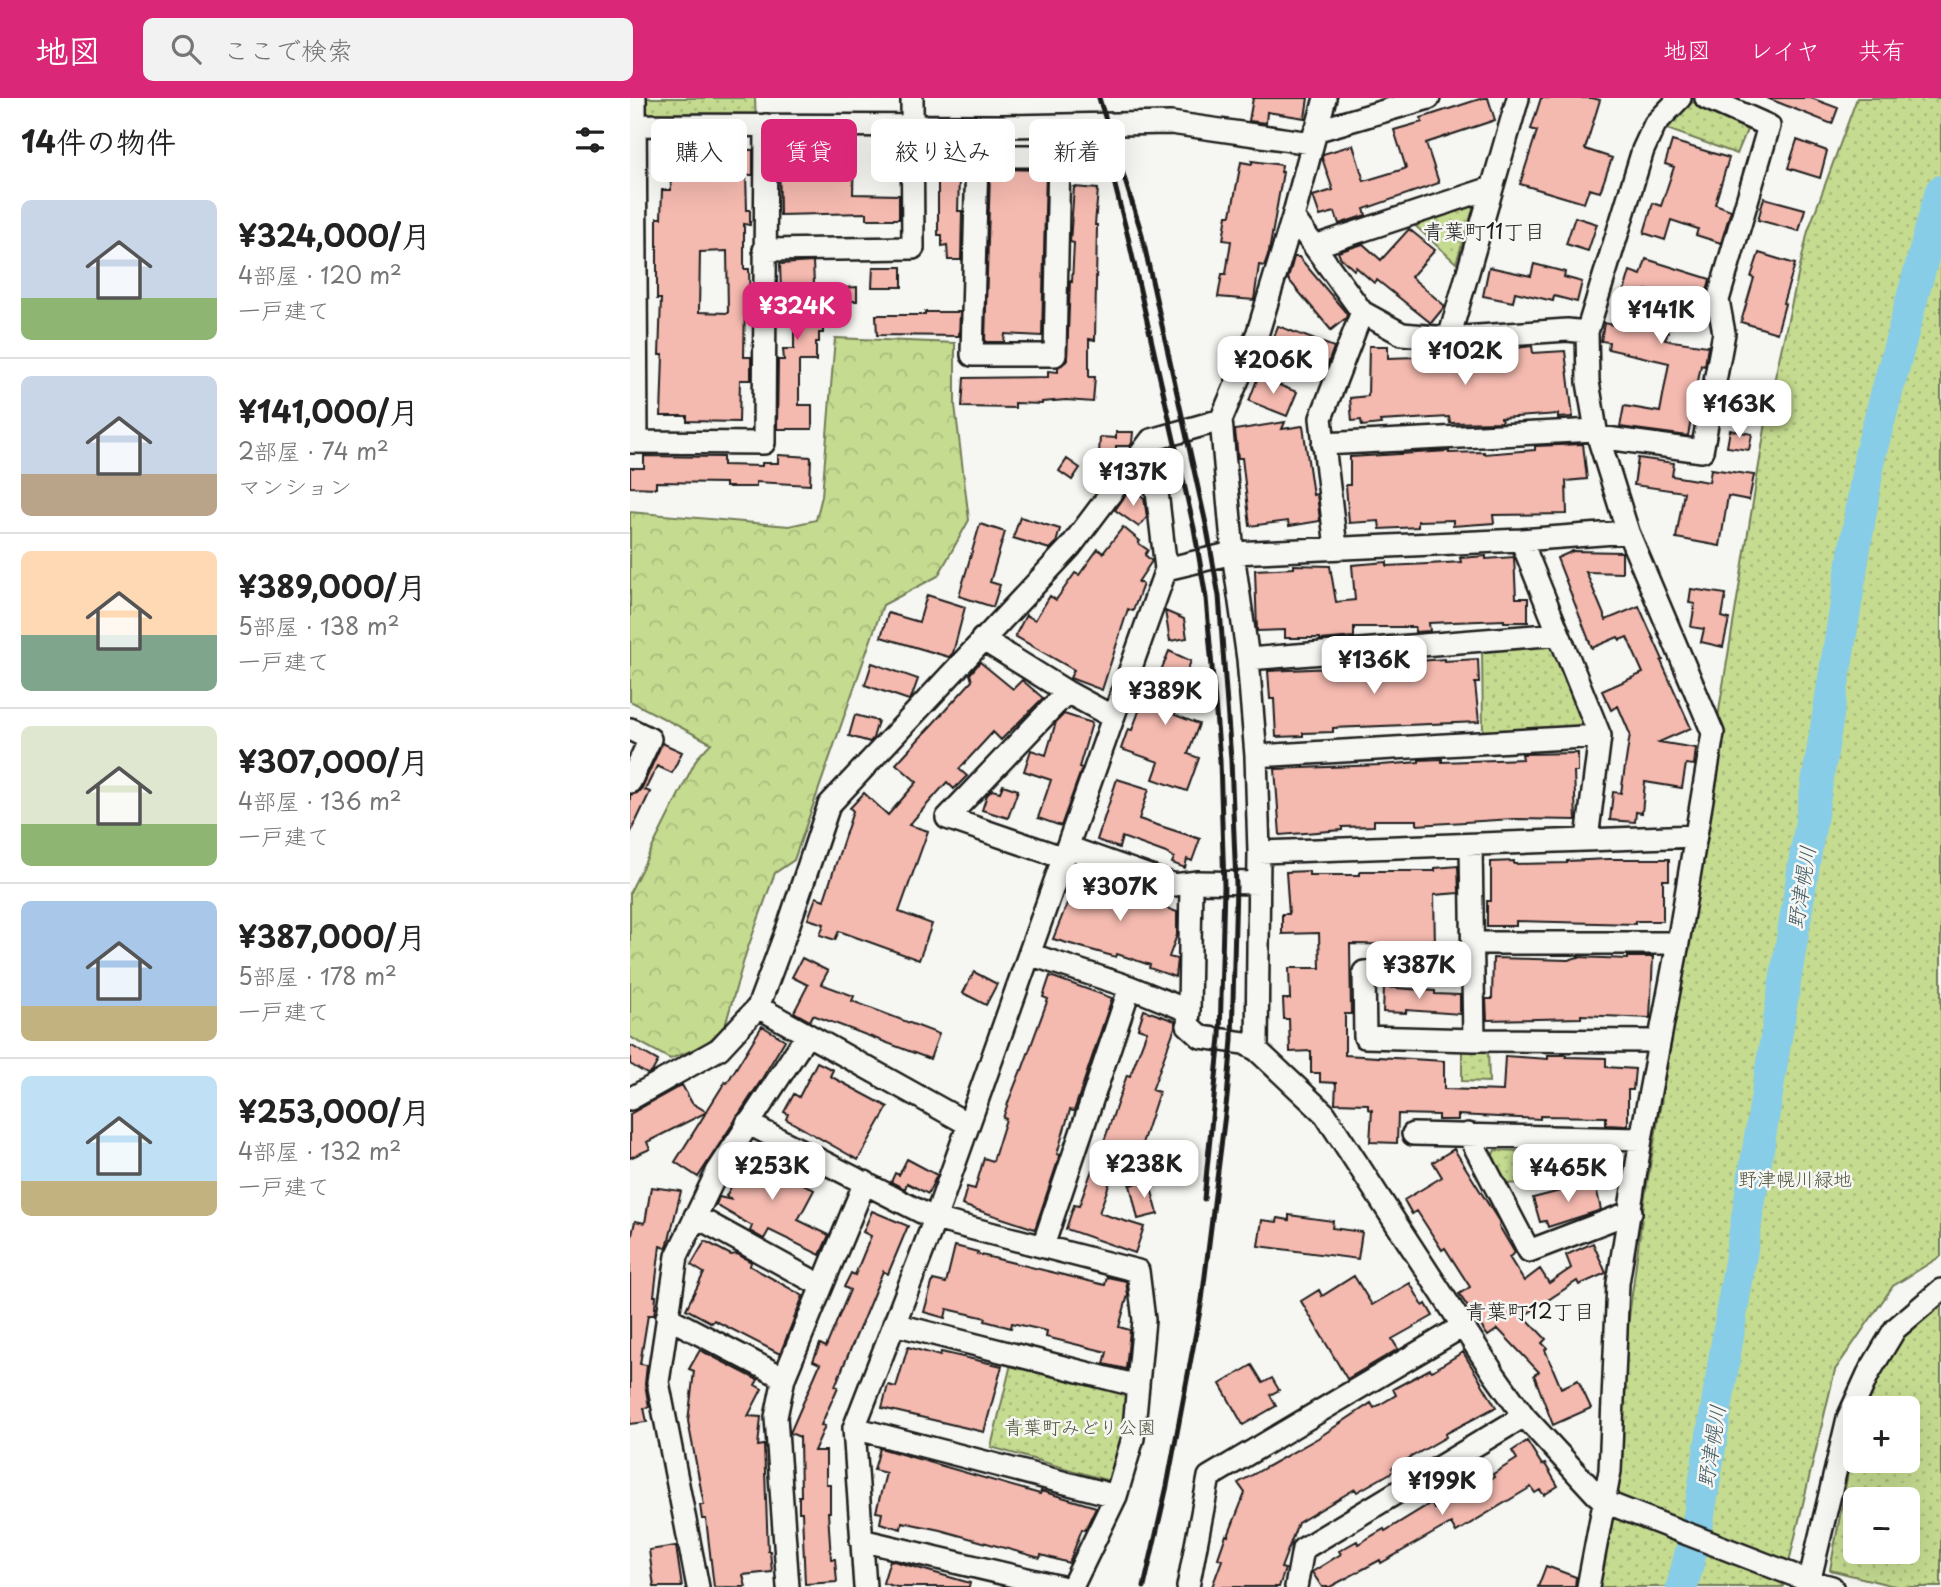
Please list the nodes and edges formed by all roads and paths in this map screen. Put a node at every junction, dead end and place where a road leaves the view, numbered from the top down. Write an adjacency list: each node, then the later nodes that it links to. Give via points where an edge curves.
1 (635, 98): 9 (street)
2 (912, 98): 8 (street)
3 (1325, 98): 12 (street)
4 (1429, 98): 12 (street)
5 (1518, 98): 16 (street)
6 (1680, 98): 21 (street, via 1655,124 1643,150)
7 (1706, 98): 24 (street, via 1769,126 1718,300 1724,333 1702,451)
8 (911, 119)
9 (632, 125): 10 (street); 26 (street)
10 (761, 125)
11 (1015, 126): 12 (street, via 1171,123)
12 (1313, 137): 17 (street)
13 (1006, 155): 13 (street, via 977,156 972,355 1055,355 1059,156)
14 (765, 182): 19 (street)
15 (912, 182): 19 (street, via 913,248)
16 (1492, 188): 18 (street); 22 (street)
17 (1293, 218): 18 (street); 23 (street, via 1258,332)
18 (1315, 246): 20 (street)
19 (764, 250): 26 (street, via 764,443)
20 (1362, 312): 22 (street, via 1402,334); 27 (street, via 1321,418)
21 (1587, 332): 22 (street); 24 (street, via 1588,382)
22 (1449, 338)
23 (1221, 420): 25 (street); 31 (street)
24 (1597, 434): 27 (street); 28 (street)
25 (1151, 440): 32 (street); 34 (street, via 1071,546)
26 (634, 442)
27 (1323, 444): 30 (street)
28 (1628, 532): 29 (street); 42 (street, via 1713,733)
29 (1521, 540): 30 (street); 33 (street)
30 (1336, 548): 31 (street)
31 (1233, 553): 32 (street); 35 (street)
32 (1166, 569): 37 (street)
33 (1559, 634): 35 (street); 39 (street)
34 (982, 639): 36 (street); 54 (street, via 829,805)
35 (1248, 659): 40 (street)
36 (1068, 692): 37 (street); 46 (street, via 947,818)
37 (1113, 717): 46 (street)
38 (630, 729): 41 (street, via 650,739)
39 (1600, 736): 40 (street); 43 (street)
40 (1256, 755): 45 (street)
41 (630, 782)
42 (1696, 836): 43 (street); 50 (street)
43 (1587, 839): 44 (street)
44 (1471, 846): 45 (street); 49 (street)
45 (1259, 852): 48 (street)
46 (1066, 853): 47 (street, via 1174,885); 51 (street)
47 (1191, 883): 48 (street); 55 (street)
48 (1259, 883): 59 (street)
49 (1473, 943): 50 (street); 52 (street)
50 (1678, 943): 58 (street)
51 (1029, 954): 53 (street); 62 (street)
52 (1474, 971): 57 (street); 57 (street, via 1364,972 1365,1037)
53 (1130, 986): 55 (street); 70 (street)
54 (758, 1007): 56 (street); 60 (street, via 719,1049)
55 (1189, 1011): 59 (street, via 1188,1025 1201,1037 1244,1043)
56 (807, 1035): 61 (street); 62 (street)
57 (1474, 1040): 58 (street)
58 (1658, 1041): 65 (street)
59 (1257, 1050): 75 (street, via 1325,1114)
60 (630, 1099)
61 (747, 1123): 66 (street); 68 (street)
62 (968, 1124): 69 (street)
63 (1413, 1134): 64 (street)
64 (1468, 1134): 65 (street); 67 (street, via 1529,1251)
65 (1641, 1139): 67 (street)
66 (865, 1182): 69 (street); 71 (street)
67 (1631, 1212): 81 (street, via 1618,1283)
68 (695, 1216): 71 (street); 73 (street, via 677,1256)
69 (934, 1219): 70 (street); 74 (street)
70 (1043, 1246): 77 (street, via 1138,1271 1144,1320)
71 (822, 1286): 76 (street)
72 (1941, 1290): 83 (street, via 1895,1329 1848,1418)
73 (667, 1317): 76 (street); 84 (street, via 658,1382)
74 (894, 1324): 77 (street); 79 (street)
75 (1463, 1326): 78 (street); 89 (street, via 1209,1477)
76 (785, 1378): 85 (street, via 776,1417)
77 (1138, 1387): 80 (street, via 1133,1438)
78 (1524, 1416): 81 (street); 90 (street, via 1303,1549)
79 (855, 1428): 80 (street); 82 (street)
80 (1116, 1496): 88 (street)
81 (1605, 1502): 83 (street); 91 (street)
82 (861, 1540): 86 (street); 87 (street)
83 (1809, 1584): 92 (street)
84 (698, 1587)
85 (788, 1587)
86 (865, 1587)
87 (1060, 1587)
88 (1072, 1587)
89 (1188, 1587)
90 (1296, 1587)
91 (1588, 1587)
92 (1832, 1587)

